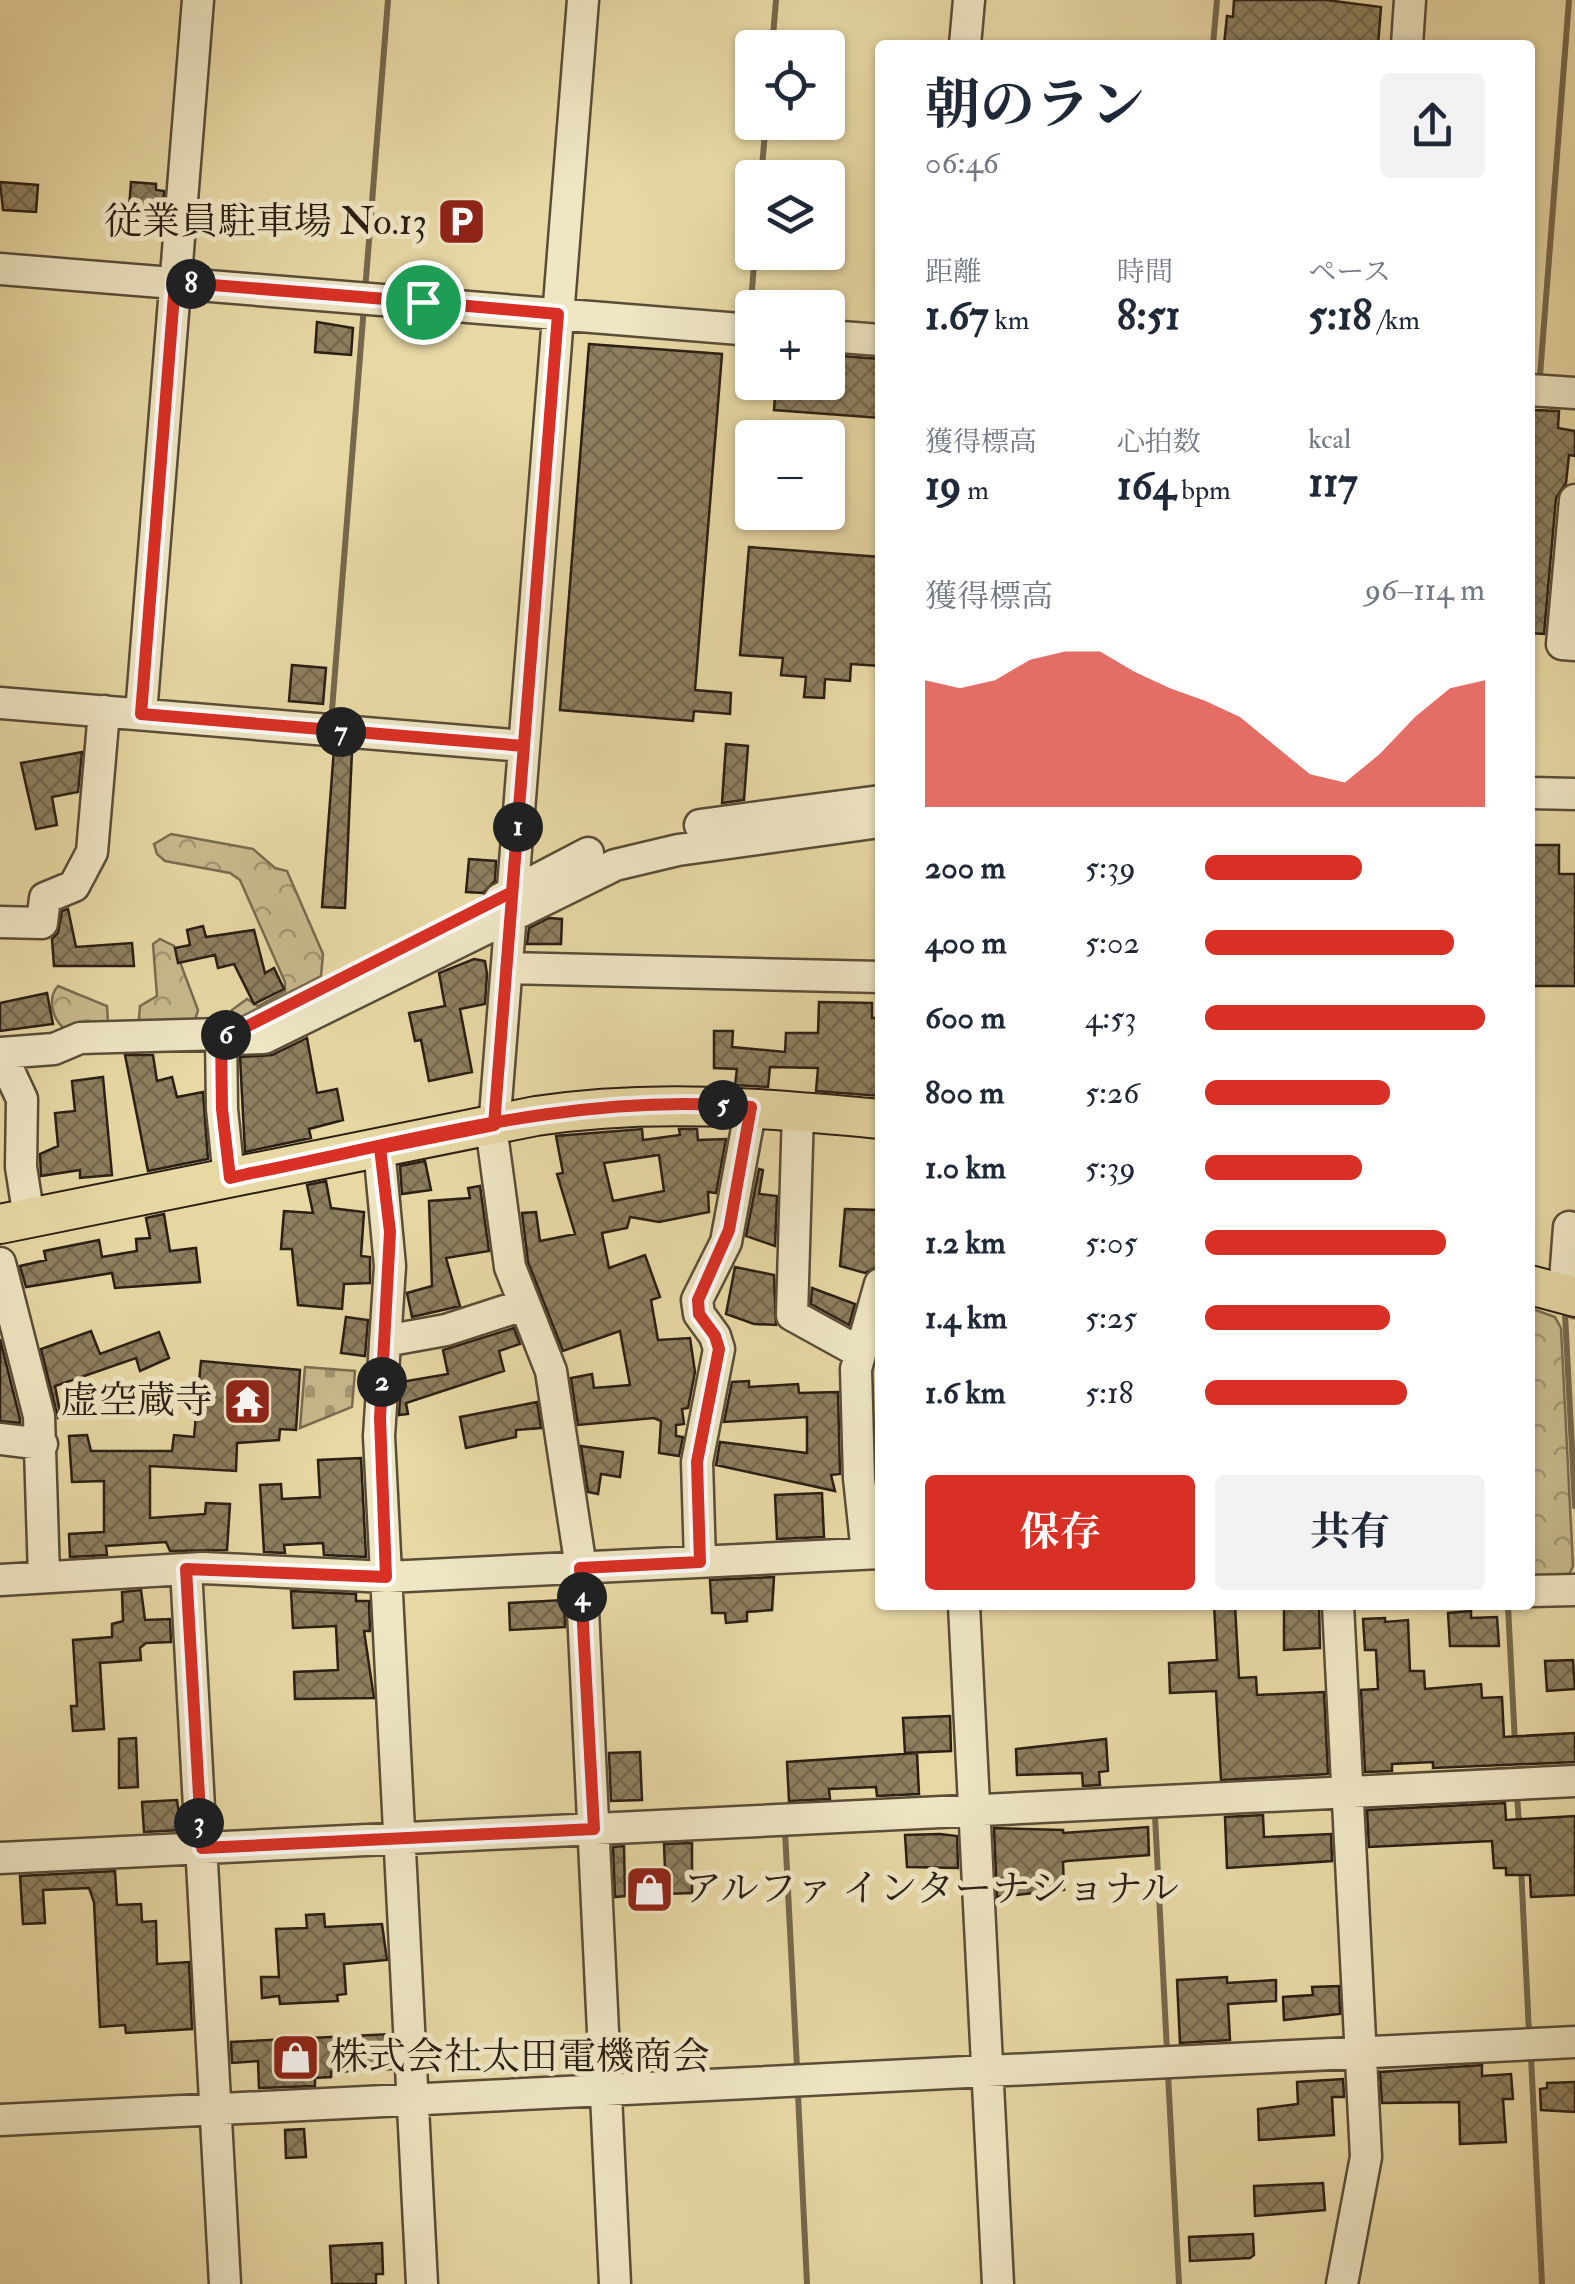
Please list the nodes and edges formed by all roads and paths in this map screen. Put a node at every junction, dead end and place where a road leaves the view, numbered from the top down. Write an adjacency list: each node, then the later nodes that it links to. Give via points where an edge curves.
1 (198, 0): 8 (street)
2 (584, 0): 9 (street)
3 (968, 0): 5 (street)
4 (1410, 0): 6 (street)
5 (965, 40)
6 (1406, 40)
7 (0, 269): 8 (street)
8 (176, 275): 9 (street); 19 (street)
9 (559, 305): 10 (street); 20 (street)
10 (735, 328)
11 (845, 337): 12 (street)
12 (875, 340)
13 (1535, 390): 14 (street)
14 (1575, 394)
15 (1575, 500): 16 (street, via 1562,644)
16 (1575, 645)
17 (0, 703): 18 (street)
18 (104, 712): 19 (street); 26 (street, via 89,862 70,890 45,898 42,923)
19 (141, 714): 20 (street)
20 (524, 746): 25 (street)
21 (1535, 794): 22 (street)
22 (1575, 794)
23 (875, 802): 25 (street, via 652,833 587,854)
24 (875, 823): 25 (street, via 636,858)
25 (512, 903): 27 (street); 29 (street, via 264,1038)
26 (0, 922)
27 (507, 968): 28 (street); 34 (street)
28 (875, 976)
29 (224, 1035): 30 (street, via 80,1038 54,1049); 36 (street, via 222,1109)
30 (0, 1053): 37 (street, via 22,1098)
31 (751, 1107): 32 (main road); 34 (main road, via 633,1105); 48 (street, via 729,1230 698,1300 719,1349 697,1462)
32 (798, 1111): 33 (main road); 44 (street, via 792,1315)
33 (875, 1119)
34 (494, 1125): 35 (main road); 42 (street, via 504,1233)
35 (380, 1148): 36 (main road); 43 (street, via 390,1232)
36 (230, 1178): 37 (main road)
37 (14, 1221)
38 (1569, 1227): 40 (street)
39 (0, 1262): 46 (street)
40 (1556, 1292)
41 (875, 1300): 44 (street)
42 (522, 1305): 43 (street); 49 (street, via 548,1356)
43 (385, 1341): 52 (street, via 380,1436)
44 (859, 1352): 47 (street, via 858,1459)
45 (0, 1439): 46 (street)
46 (42, 1444): 51 (street)
47 (874, 1553): 48 (street)
48 (700, 1562): 49 (street)
49 (580, 1568): 52 (street); 61 (street)
50 (186, 1569): 51 (street); 52 (street); 63 (street)
51 (44, 1577): 53 (street)
52 (386, 1577): 62 (street)
53 (0, 1580)
54 (1575, 1590): 55 (street)
55 (1535, 1591)
56 (964, 1610): 60 (street)
57 (1338, 1610): 59 (street)
58 (1575, 1781): 59 (street)
59 (1347, 1792): 60 (street); 66 (street)
60 (974, 1810): 61 (street); 67 (street)
61 (594, 1829): 62 (street); 68 (street)
62 (400, 1839): 63 (street); 69 (street)
63 (202, 1848): 64 (street); 70 (street)
64 (0, 1858)
65 (1575, 2042): 66 (street)
66 (1360, 2053): 67 (street); 76 (street, via 1366,2157)
67 (987, 2071): 68 (street); 75 (street)
68 (607, 2090): 69 (street); 74 (street)
69 (413, 2100): 70 (street); 73 (street)
70 (216, 2110): 71 (street); 72 (street)
71 (0, 2120)
72 (225, 2284)
73 (422, 2284)
74 (616, 2284)
75 (998, 2284)
76 (1342, 2284)

